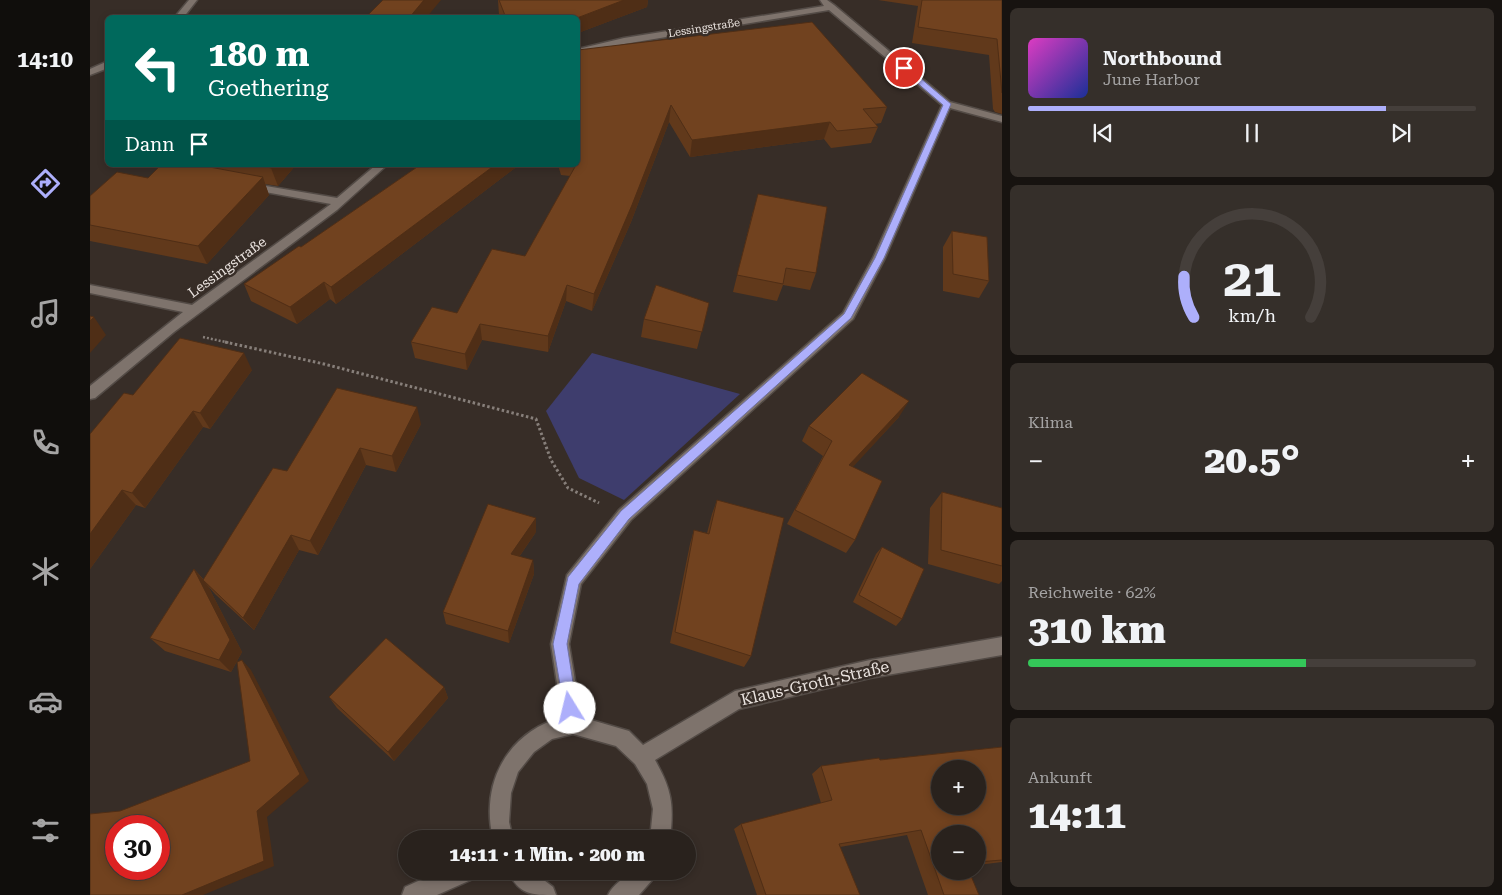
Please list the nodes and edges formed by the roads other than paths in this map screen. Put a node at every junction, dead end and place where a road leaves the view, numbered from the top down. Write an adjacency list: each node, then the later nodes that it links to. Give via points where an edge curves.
1 (193, 0): 4 (street)
2 (822, 0): 3 (street)
3 (831, 7): 5 (street, Lessingstraße, via 624,41); 8 (street)
4 (180, 15)
5 (580, 52)
6 (105, 65): 7 (street)
7 (90, 72)
8 (947, 104): 9 (street); 17 (street, via 879,258 848,316 625,515 573,581 560,644)
9 (1002, 119)
10 (380, 167): 12 (street, Lessingstraße)
11 (234, 183): 12 (street)
12 (339, 202): 14 (street, Lessingstraße)
13 (90, 290): 14 (street)
14 (194, 310): 15 (street, Lessingstraße)
15 (90, 394)
16 (1002, 646): 18 (street, Klaus-Groth-Straße, via 870,669 735,700)
17 (573, 724): 18 (street, via 622,738); 19 (street, via 548,731 527,745 510,766 501,793)
18 (642, 757): 20 (street, via 656,781 663,810)
19 (501, 830)
20 (661, 830)
21 (446, 880): 25 (street)
22 (526, 880): 26 (street)
23 (638, 880): 24 (street)
24 (627, 893)
25 (413, 895)
26 (546, 895)

